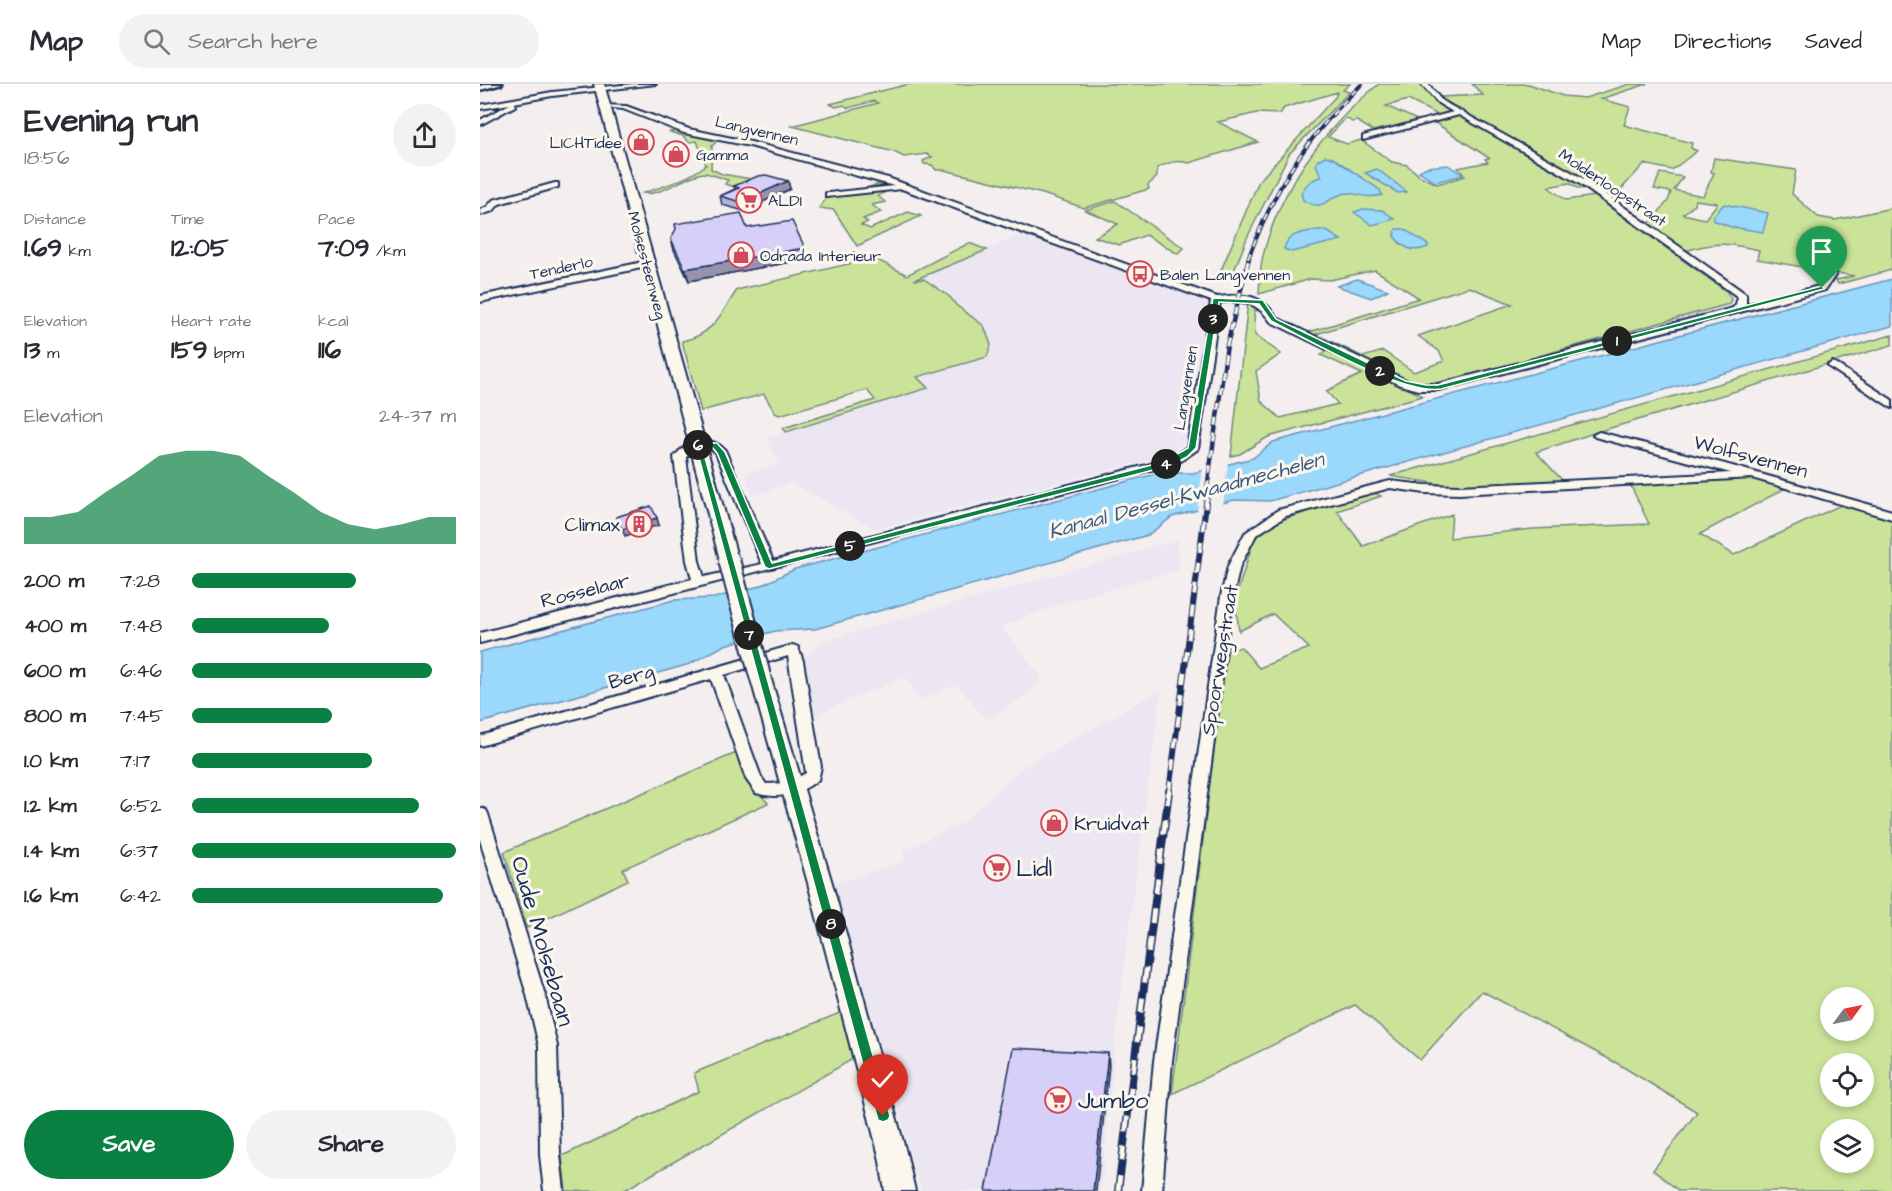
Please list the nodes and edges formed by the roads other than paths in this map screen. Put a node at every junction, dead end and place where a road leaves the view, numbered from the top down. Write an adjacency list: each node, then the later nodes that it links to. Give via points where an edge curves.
1 (498, 84): 5 (street)
2 (653, 84): 4 (street)
3 (1424, 84): 9 (street, Molderloopstraat, via 1436,98)
4 (600, 86): 6 (street); 8 (main road, Molsesteenweg)
5 (480, 88)
6 (515, 101): 7 (street); 10 (street)
7 (480, 106)
8 (606, 106): 13 (street, Langvennen, via 624,107 687,132 751,144); 16 (main road, Molsesteenweg)
9 (1459, 113): 11 (street); 18 (street, Molderloopstraat, via 1583,182)
10 (480, 123)
11 (1366, 138)
12 (555, 185): 15 (street, via 496,202)
13 (903, 186): 14 (street, Langvennen); 20 (street, Langvennen)
14 (829, 195)
15 (480, 213)
16 (648, 264): 19 (street, Tenderlo); 26 (main road, Molsesteenweg)
17 (1831, 274): 21 (street, via 1822,288)
18 (1743, 296): 21 (street, Molderloopstraat); 22 (street)
19 (480, 298)
20 (1216, 300): 22 (street, via 1260,302 1274,320 1404,383 1426,388); 29 (street, Langvennen, via 1192,448 1184,455 1166,464)
21 (1764, 303): 22 (street)
22 (1736, 309)
23 (1833, 364): 24 (street)
24 (1892, 405)
25 (1599, 435): 27 (street, Wolfsvennen)
26 (698, 445): 29 (street, via 714,445 721,452); 30 (street, via 686,449 680,457 693,561); 34 (main road, Molsesteenweg, bridge)
27 (1752, 475): 28 (street, Wolfsvennen); 38 (street, Spoorwegstraat, via 1451,491 1390,484 1282,513 1251,533 1234,566 1227,596 1163,1061)
28 (1892, 515)
29 (769, 567): 30 (street, Langvennen)
30 (700, 583): 31 (street, Rosselaar)
31 (480, 638)
32 (716, 672): 33 (street, Berg); 34 (street, via 754,779 761,789); 34 (street, Berg, via 792,650 800,674 814,766 813,776)
33 (480, 741)
34 (791, 789): 37 (main road, Molsesteenweg, via 820,884)
35 (480, 814): 36 (street, Oude Molsebaan, via 548,1046)
36 (554, 1191)
37 (900, 1191)
38 (1152, 1191)

